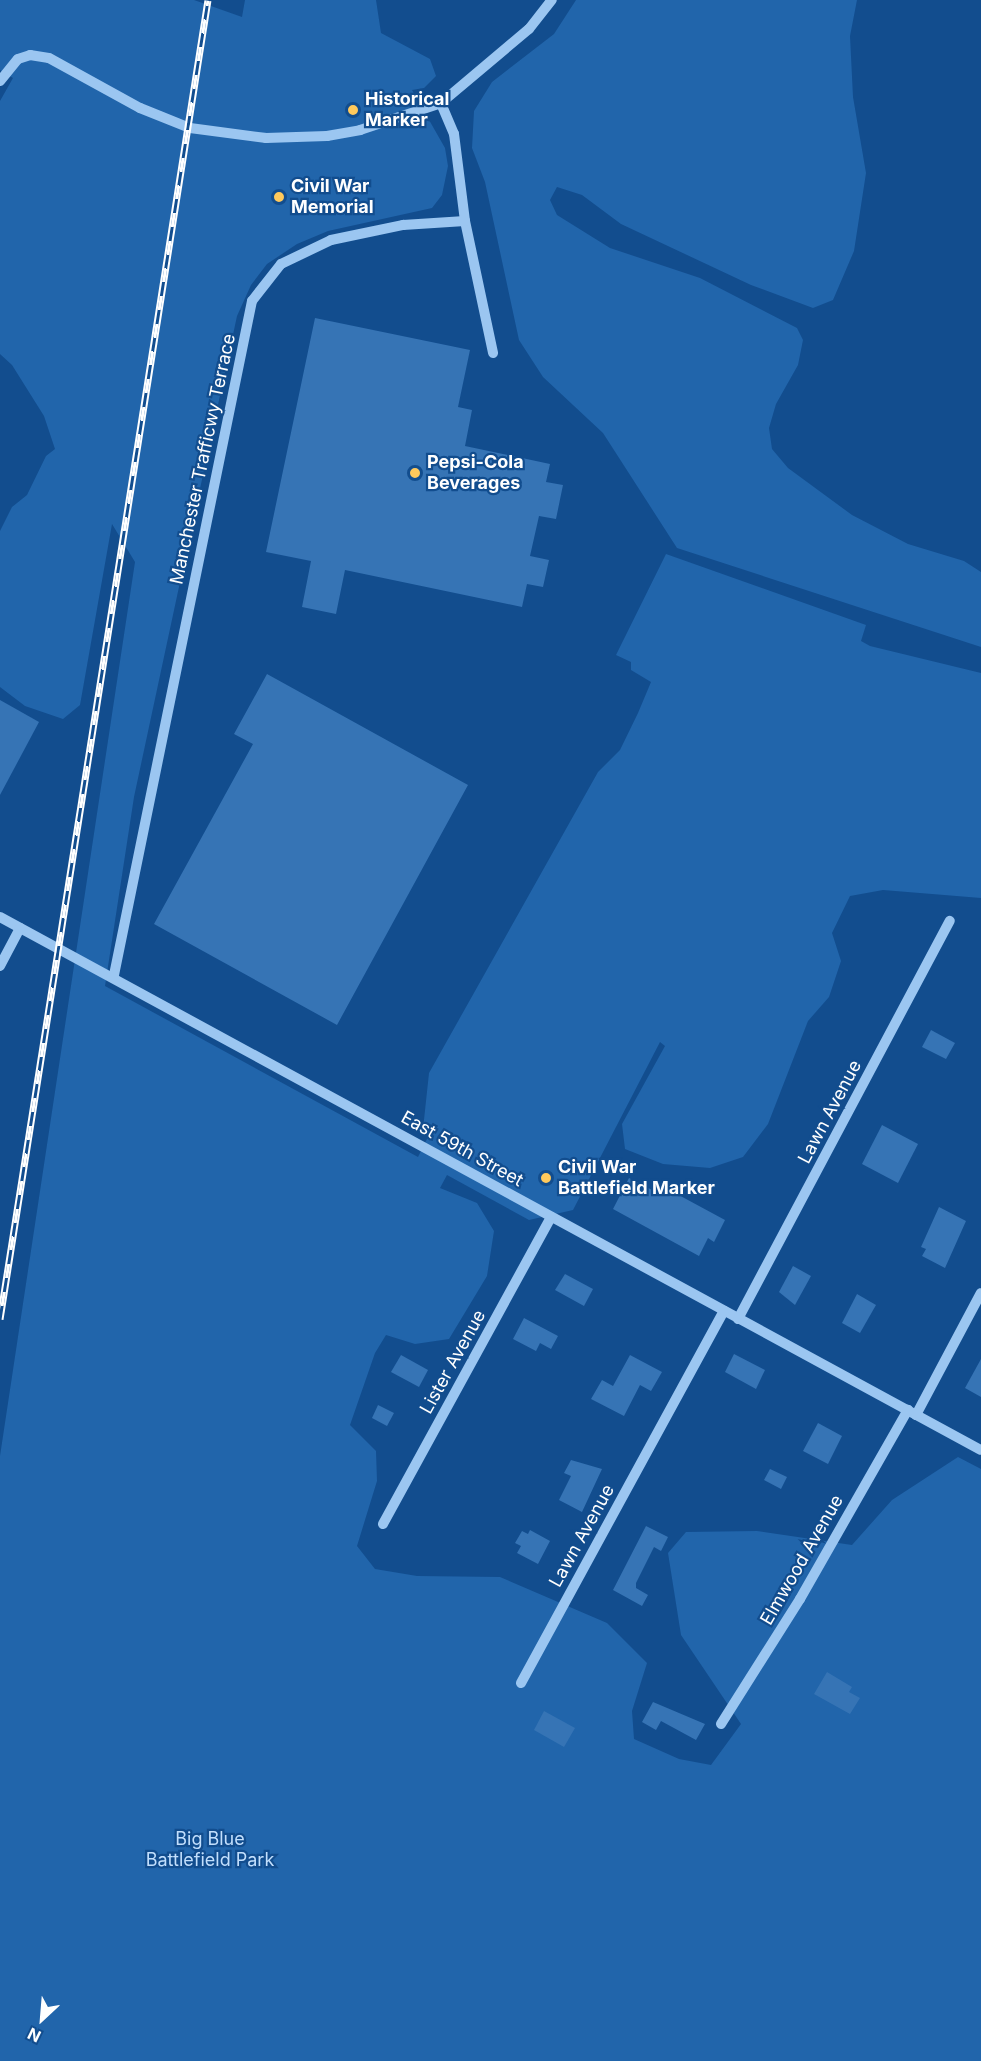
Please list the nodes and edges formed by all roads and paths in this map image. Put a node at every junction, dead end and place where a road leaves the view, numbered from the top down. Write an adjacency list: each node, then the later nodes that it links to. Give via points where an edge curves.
1 (552, 0): 3 (street, via 529,29)
2 (0, 81): 3 (street, via 18,59 30,55 49,58 140,108 190,128 266,138 360,130)
3 (441, 103): 4 (street, via 454,134)
4 (465, 221): 5 (street); 10 (street, Manchester Trafficwy Terrace, via 403,225 331,240 281,264 252,301)
5 (493, 352)
6 (0, 917): 8 (street, East 59th Street)
7 (950, 921): 14 (street, Lawn Avenue)
8 (20, 928): 9 (street); 10 (street, East 59th Street)
9 (0, 966)
10 (114, 975): 11 (street, East 59th Street)
11 (551, 1217): 13 (street, East 59th Street); 17 (street, Lister Avenue)
12 (981, 1293): 15 (street, Elmwood Avenue)
13 (724, 1311): 14 (street, East 59th Street); 18 (street, Lawn Avenue)
14 (738, 1318): 15 (street, East 59th Street)
15 (912, 1413): 16 (street, East 59th Street); 19 (street, Elmwood Avenue)
16 (981, 1450)
17 (383, 1524)
18 (520, 1683)
19 (721, 1724)

